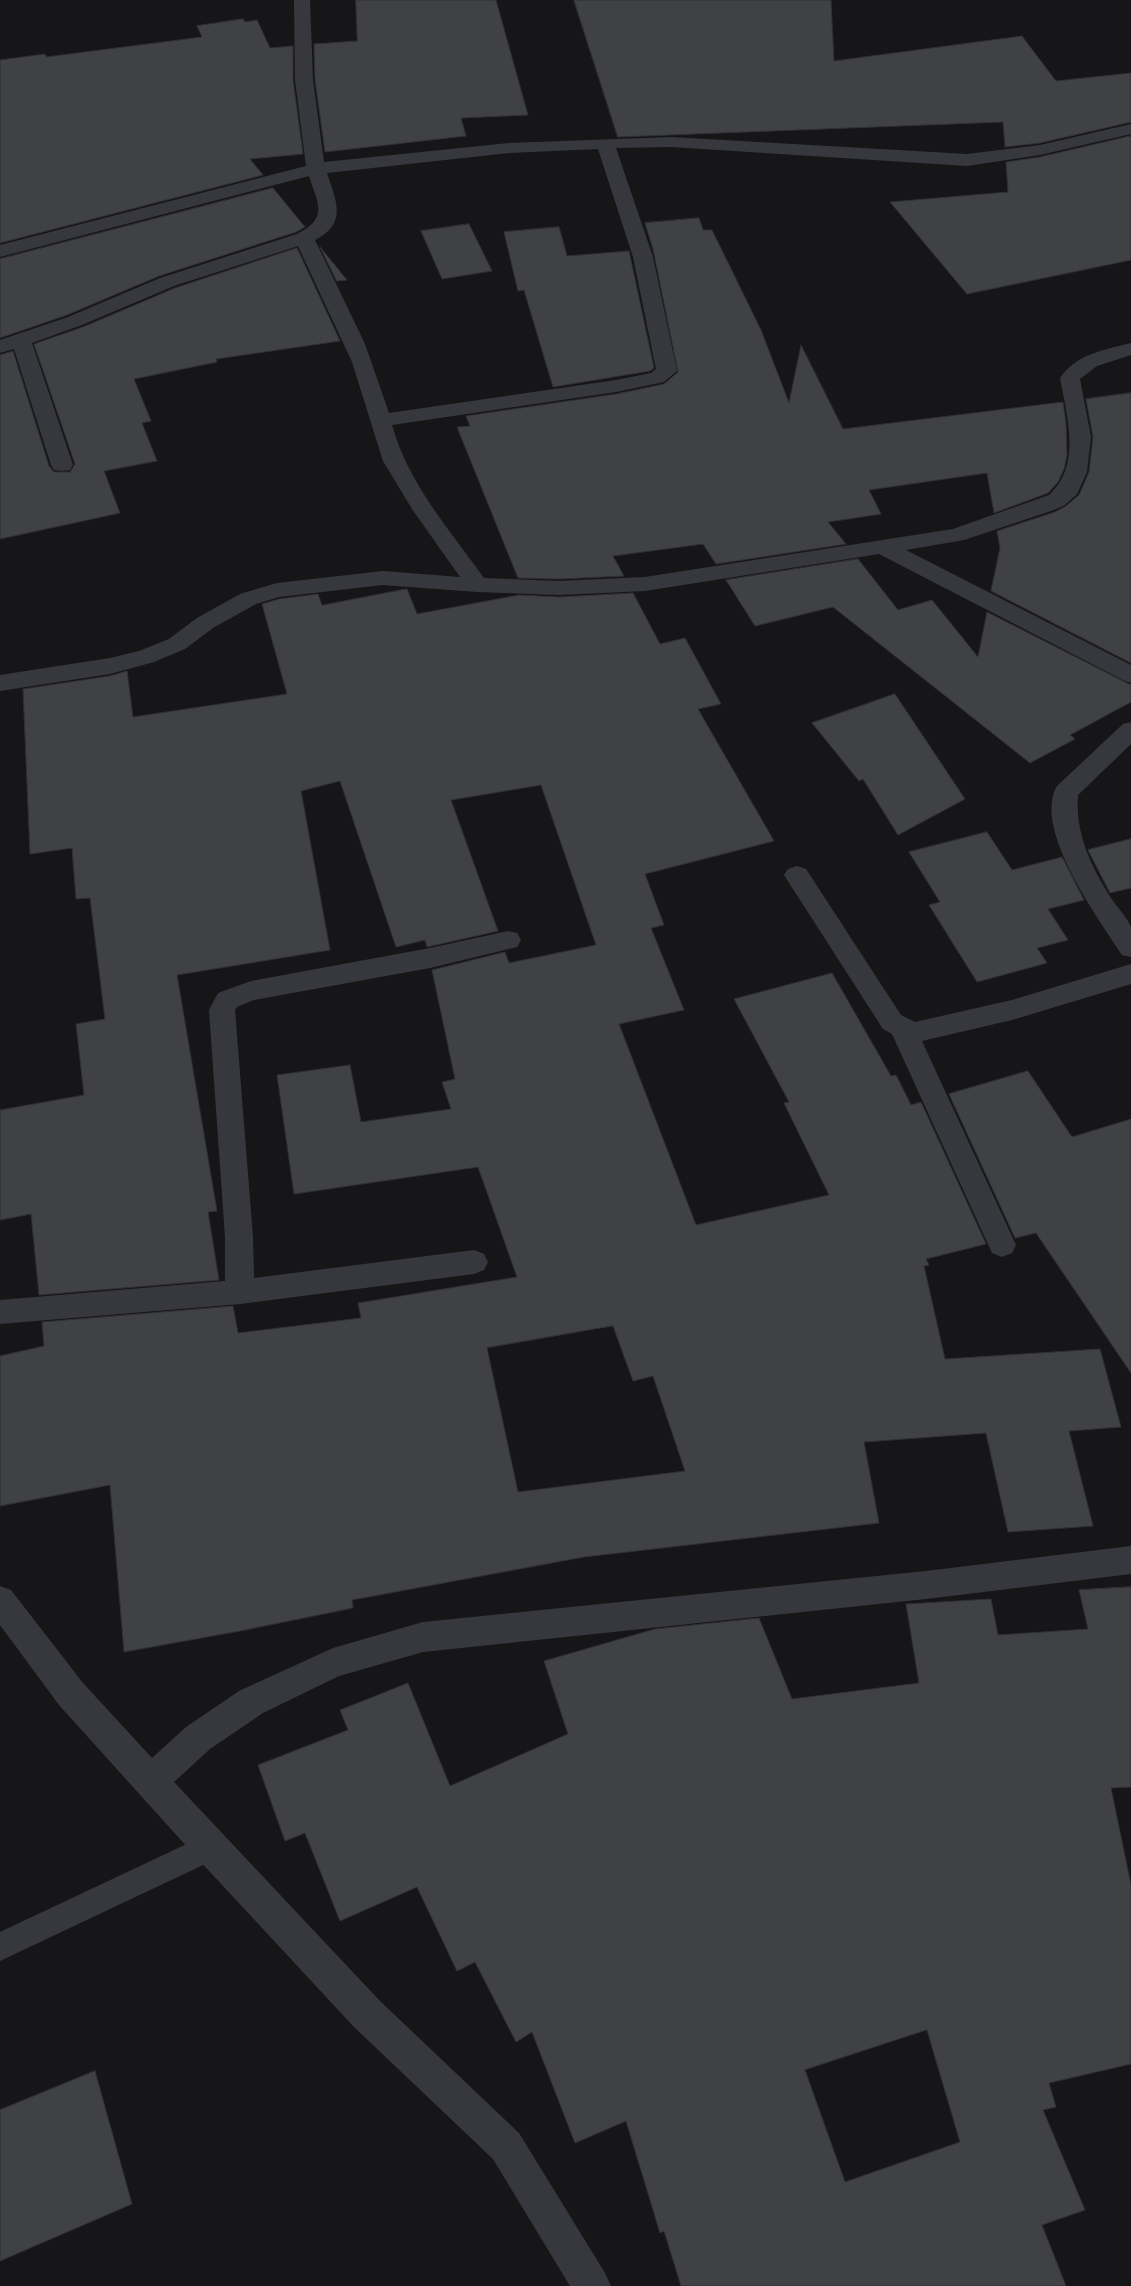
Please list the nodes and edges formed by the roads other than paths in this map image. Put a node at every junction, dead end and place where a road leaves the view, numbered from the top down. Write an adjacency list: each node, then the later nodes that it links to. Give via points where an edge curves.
1 (302, 0): 4 (street, via 304,80)
2 (1131, 129): 3 (street, via 1040,150 967,160 671,142)
3 (604, 143): 4 (street, via 509,148); 10 (street, via 643,257 667,371 658,378 616,386)
4 (316, 169): 5 (street, via 329,210 328,218 316,232); 6 (street)
5 (304, 238): 7 (street, via 167,282); 10 (street, via 369,380)
6 (0, 251)
7 (21, 341): 8 (street); 11 (street)
8 (0, 347)
9 (1131, 349): 12 (street, via 1096,358 1070,378 1081,437 1076,472 1068,490 1057,500 956,535)
10 (380, 420): 13 (street, via 405,480)
11 (62, 465)
12 (883, 547): 13 (street, via 645,584 559,588); 14 (street)
13 (477, 585): 15 (street, via 383,578 277,590 248,599 176,644 146,657 110,666)
14 (1131, 675)
15 (0, 683)
16 (1131, 730): 19 (street, via 1066,792 1065,811 1074,853)
17 (797, 875): 21 (street, via 892,1022)
18 (508, 940): 24 (street, via 430,958 250,990 227,1000 222,1010 239,1237)
19 (1131, 948)
20 (1131, 974): 21 (street, via 1012,1010 923,1031)
21 (903, 1029): 22 (street)
22 (1002, 1245)
23 (474, 1262): 24 (street)
24 (240, 1292): 25 (street)
25 (0, 1312)
26 (1131, 1560): 28 (street, via 926,1585 423,1637 333,1663 251,1702 198,1738)
27 (0, 1600): 28 (street, via 71,1694)
28 (152, 1782): 29 (street)
29 (210, 1847): 30 (lane); 31 (street, via 367,2014 506,2146)
30 (0, 1947)
31 (592, 2286)

